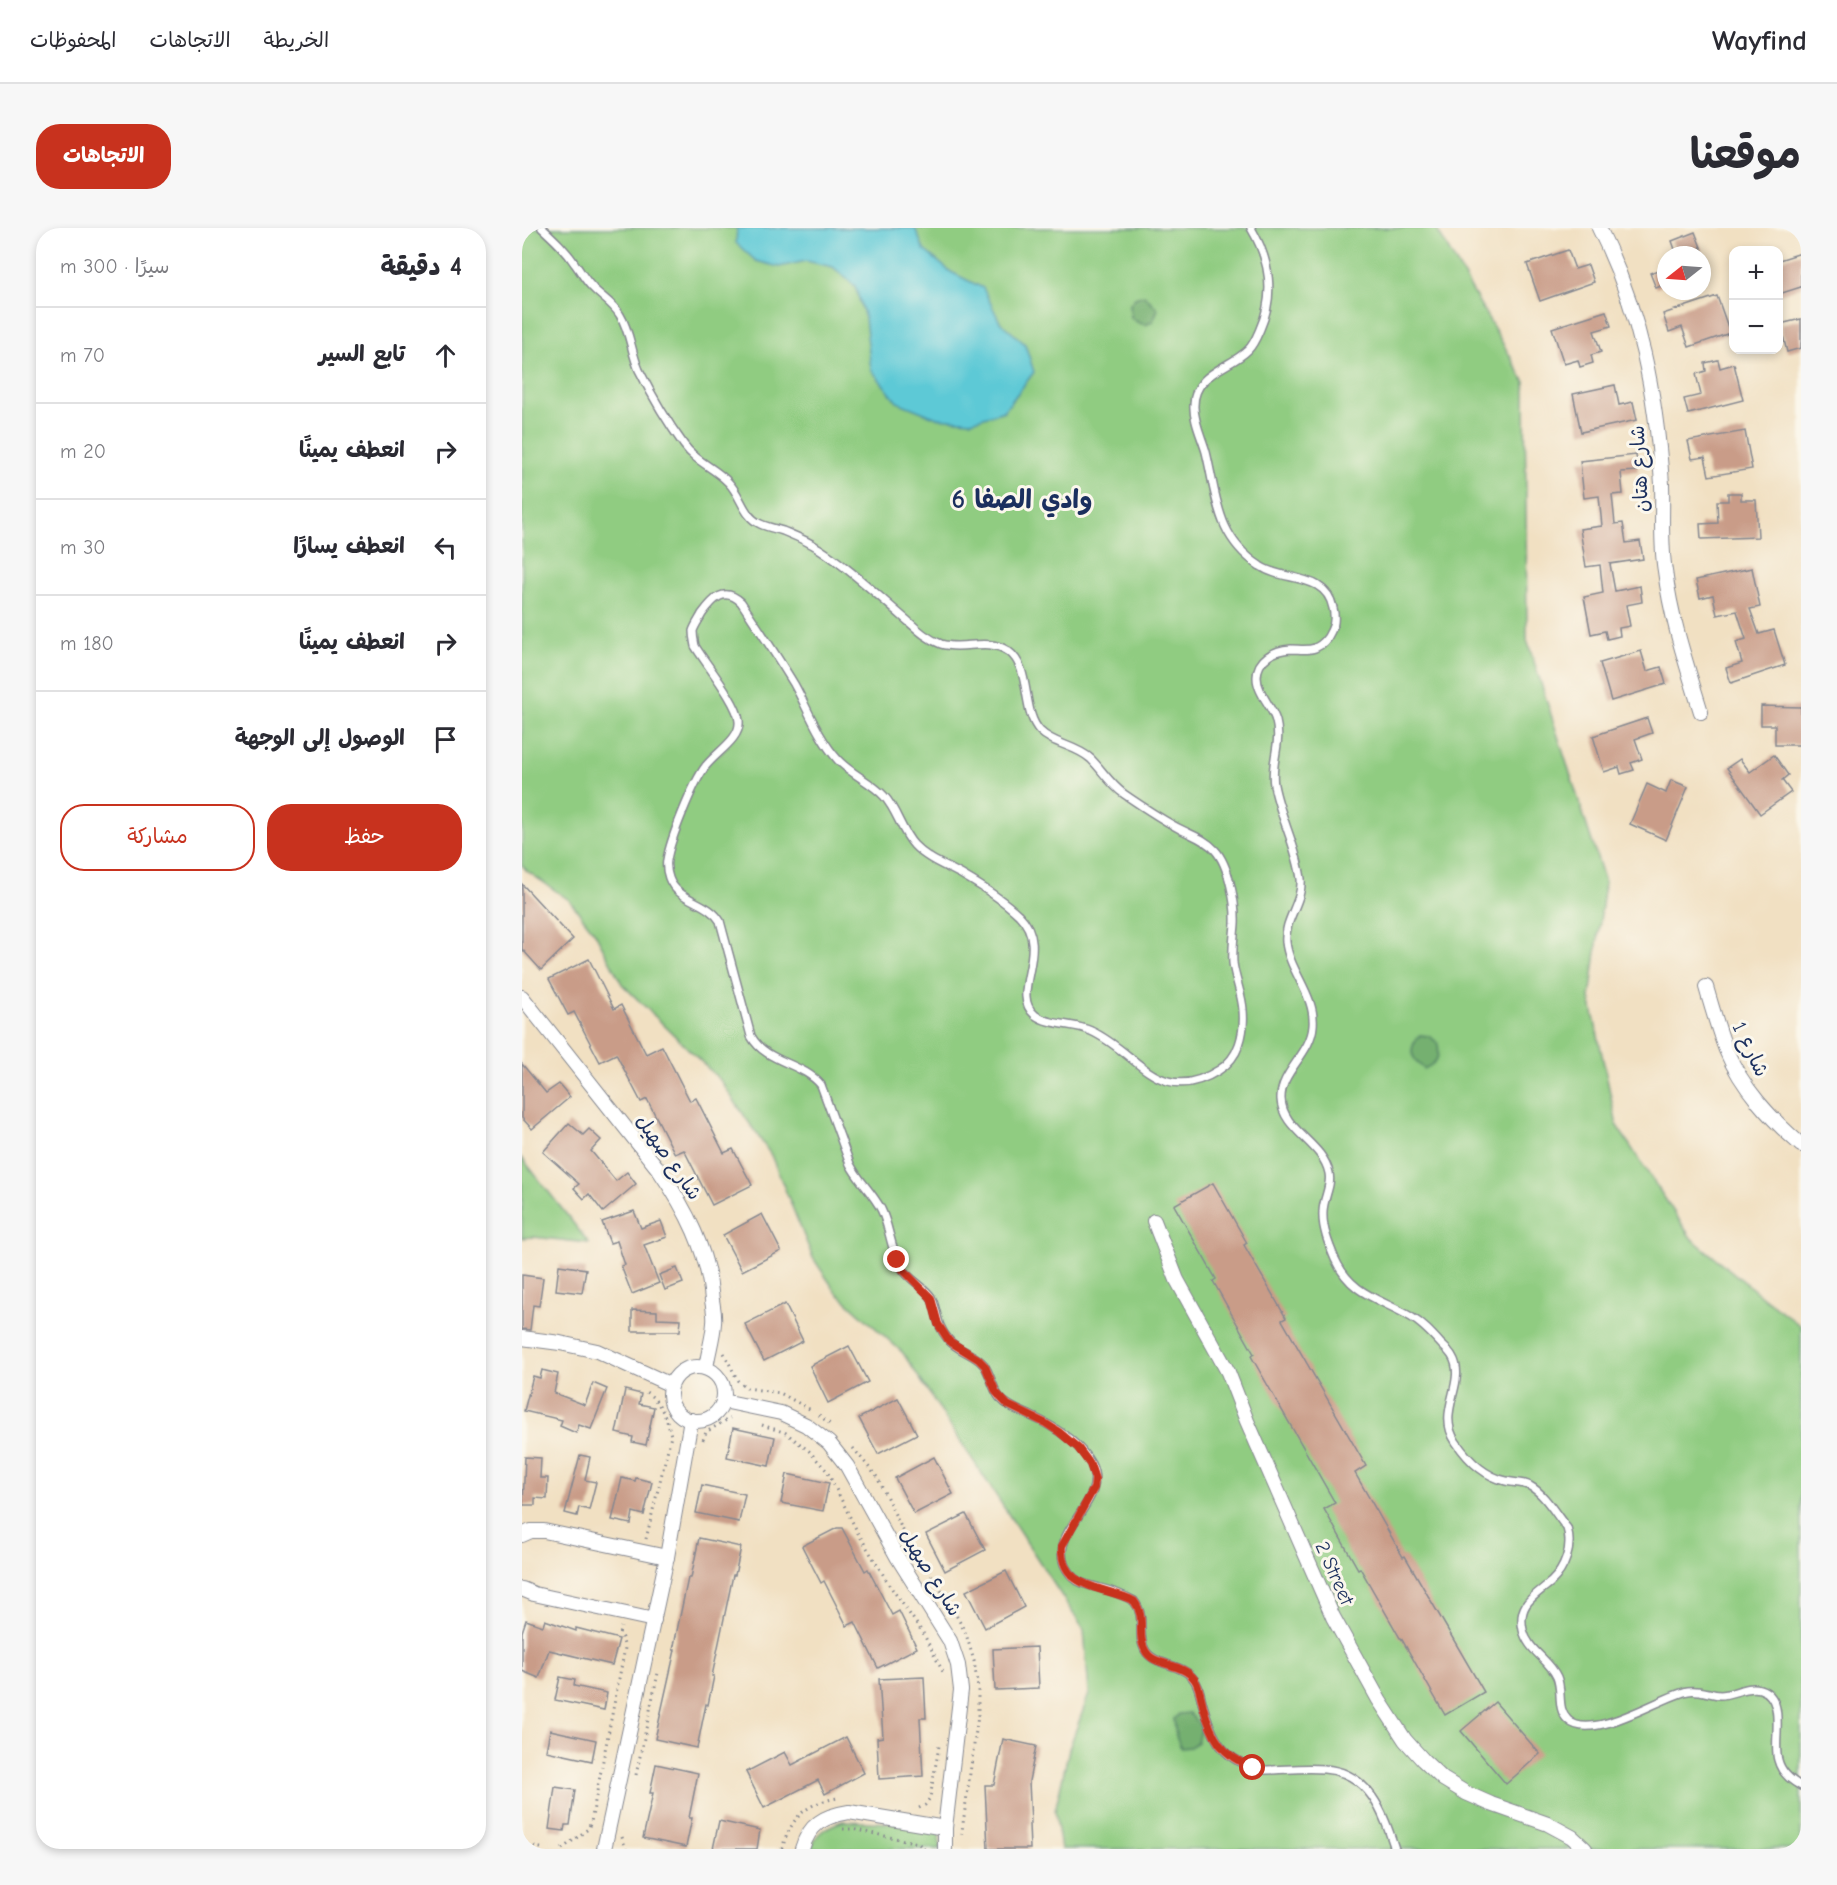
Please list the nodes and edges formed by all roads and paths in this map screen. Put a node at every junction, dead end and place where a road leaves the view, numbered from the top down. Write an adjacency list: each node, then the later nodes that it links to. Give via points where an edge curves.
1 (542, 228): 45 (lane, via 562,247 589,285 620,315 640,372 685,446 728,482 754,521 823,551 935,641 955,646 992,645 1006,650 1018,664 1040,730 1082,752 1114,787 1208,843 1223,860 1236,921 1233,960 1244,1012 1243,1030 1227,1065 1198,1080 1173,1083 1150,1073 1092,1031 1032,1012 1026,993 1033,943 1023,919 978,884 921,852 907,837 883,794 839,761 736,597 716,597 696,624 695,646 740,721 735,736 699,776 674,835 667,870 674,888 720,921 751,1036 765,1052 806,1071 821,1086 850,1164 881,1209 897,1260 931,1298 938,1324 949,1341 985,1366 996,1392 1008,1405 1059,1432 1090,1464 1094,1488 1062,1546 1067,1570 1080,1582 1134,1601 1141,1617 1141,1640 1146,1653 1187,1671 1193,1678 1210,1730 1228,1754 1253,1768 1329,1769 1354,1779 1379,1805)
2 (1251, 228): 31 (lane, via 1268,271 1266,316 1250,348 1208,375 1193,406 1225,529 1261,567 1323,588 1334,610 1334,623 1322,644 1311,650 1285,650 1267,656 1257,671 1259,689 1277,723 1273,780 1300,876 1299,899 1286,931 1287,947 1314,1020 1309,1042 1287,1077 1281,1098 1287,1118 1322,1156 1328,1169 1330,1184 1323,1209 1327,1238 1341,1270 1359,1289 1417,1321 1452,1356 1456,1372 1448,1421 1458,1446 1483,1472 1535,1490 1567,1528 1569,1550 1562,1568 1528,1601 1522,1624 1532,1648 1556,1676 1567,1719 1579,1726 1598,1725 1688,1691 1719,1695 1760,1689 1768,1693 1776,1708 1780,1767)
3 (1599, 228): 4 (street, شارع هتان, via 1628,293 1647,362 1660,456 1664,569 1671,610)
4 (1701, 712)
5 (1706, 987): 7 (street, شارع 1, via 1727,1051 1739,1074 1770,1116)
6 (522, 997): 11 (street, شارع صهيل, via 659,1170 693,1226 709,1278 714,1322)
7 (1801, 1145)
8 (1154, 1221): 46 (street, 2 Street, via 1177,1280 1228,1372 1333,1617 1405,1740 1443,1779 1466,1793 1548,1824)
9 (522, 1338): 12 (street, via 597,1351)
10 (723, 1351): 18 (path, via 738,1381 747,1388 780,1393)
11 (706, 1368): 13 (street, via 697,1366 681,1372); 14 (street, via 722,1385)
12 (650, 1375): 13 (street); 22 (path, via 646,1392 669,1424 671,1436)
13 (671, 1385): 16 (street, via 676,1411)
14 (723, 1401): 16 (street, via 707,1419); 33 (street, شارع صهيل, via 781,1413 806,1425 829,1443 848,1466 898,1558 950,1641 961,1690)
15 (734, 1416): 20 (path, via 706,1432)
16 (691, 1420): 23 (street)
17 (754, 1422): 28 (path, via 786,1433 827,1471 858,1533 923,1633)
18 (831, 1426)
19 (849, 1444): 36 (path, via 878,1477 901,1527 953,1609 974,1661 978,1716)
20 (702, 1448)
21 (522, 1535): 22 (street, via 544,1531)
22 (642, 1552): 23 (street)
23 (667, 1557): 26 (street)
24 (522, 1589): 25 (street)
25 (625, 1614): 26 (street); 39 (path, via 619,1634 625,1648 591,1822 588,1829)
26 (654, 1620): 40 (street)
27 (660, 1663): 30 (path)
28 (945, 1675)
29 (939, 1745): 32 (path, via 930,1798)
30 (636, 1775)
31 (1801, 1786)
32 (918, 1809)
33 (945, 1828): 42 (street, via 849,1812 834,1814 820,1821); 44 (street, شارع صهيل)
34 (623, 1829): 41 (path, via 621,1837)
35 (841, 1829): 43 (path, via 918,1843)
36 (960, 1840)
37 (522, 1844): 38 (path)
38 (545, 1849)
39 (562, 1849)
40 (604, 1849)
41 (626, 1849)
42 (802, 1849)
43 (924, 1849)
44 (945, 1849)
45 (1395, 1849)
46 (1585, 1849)

